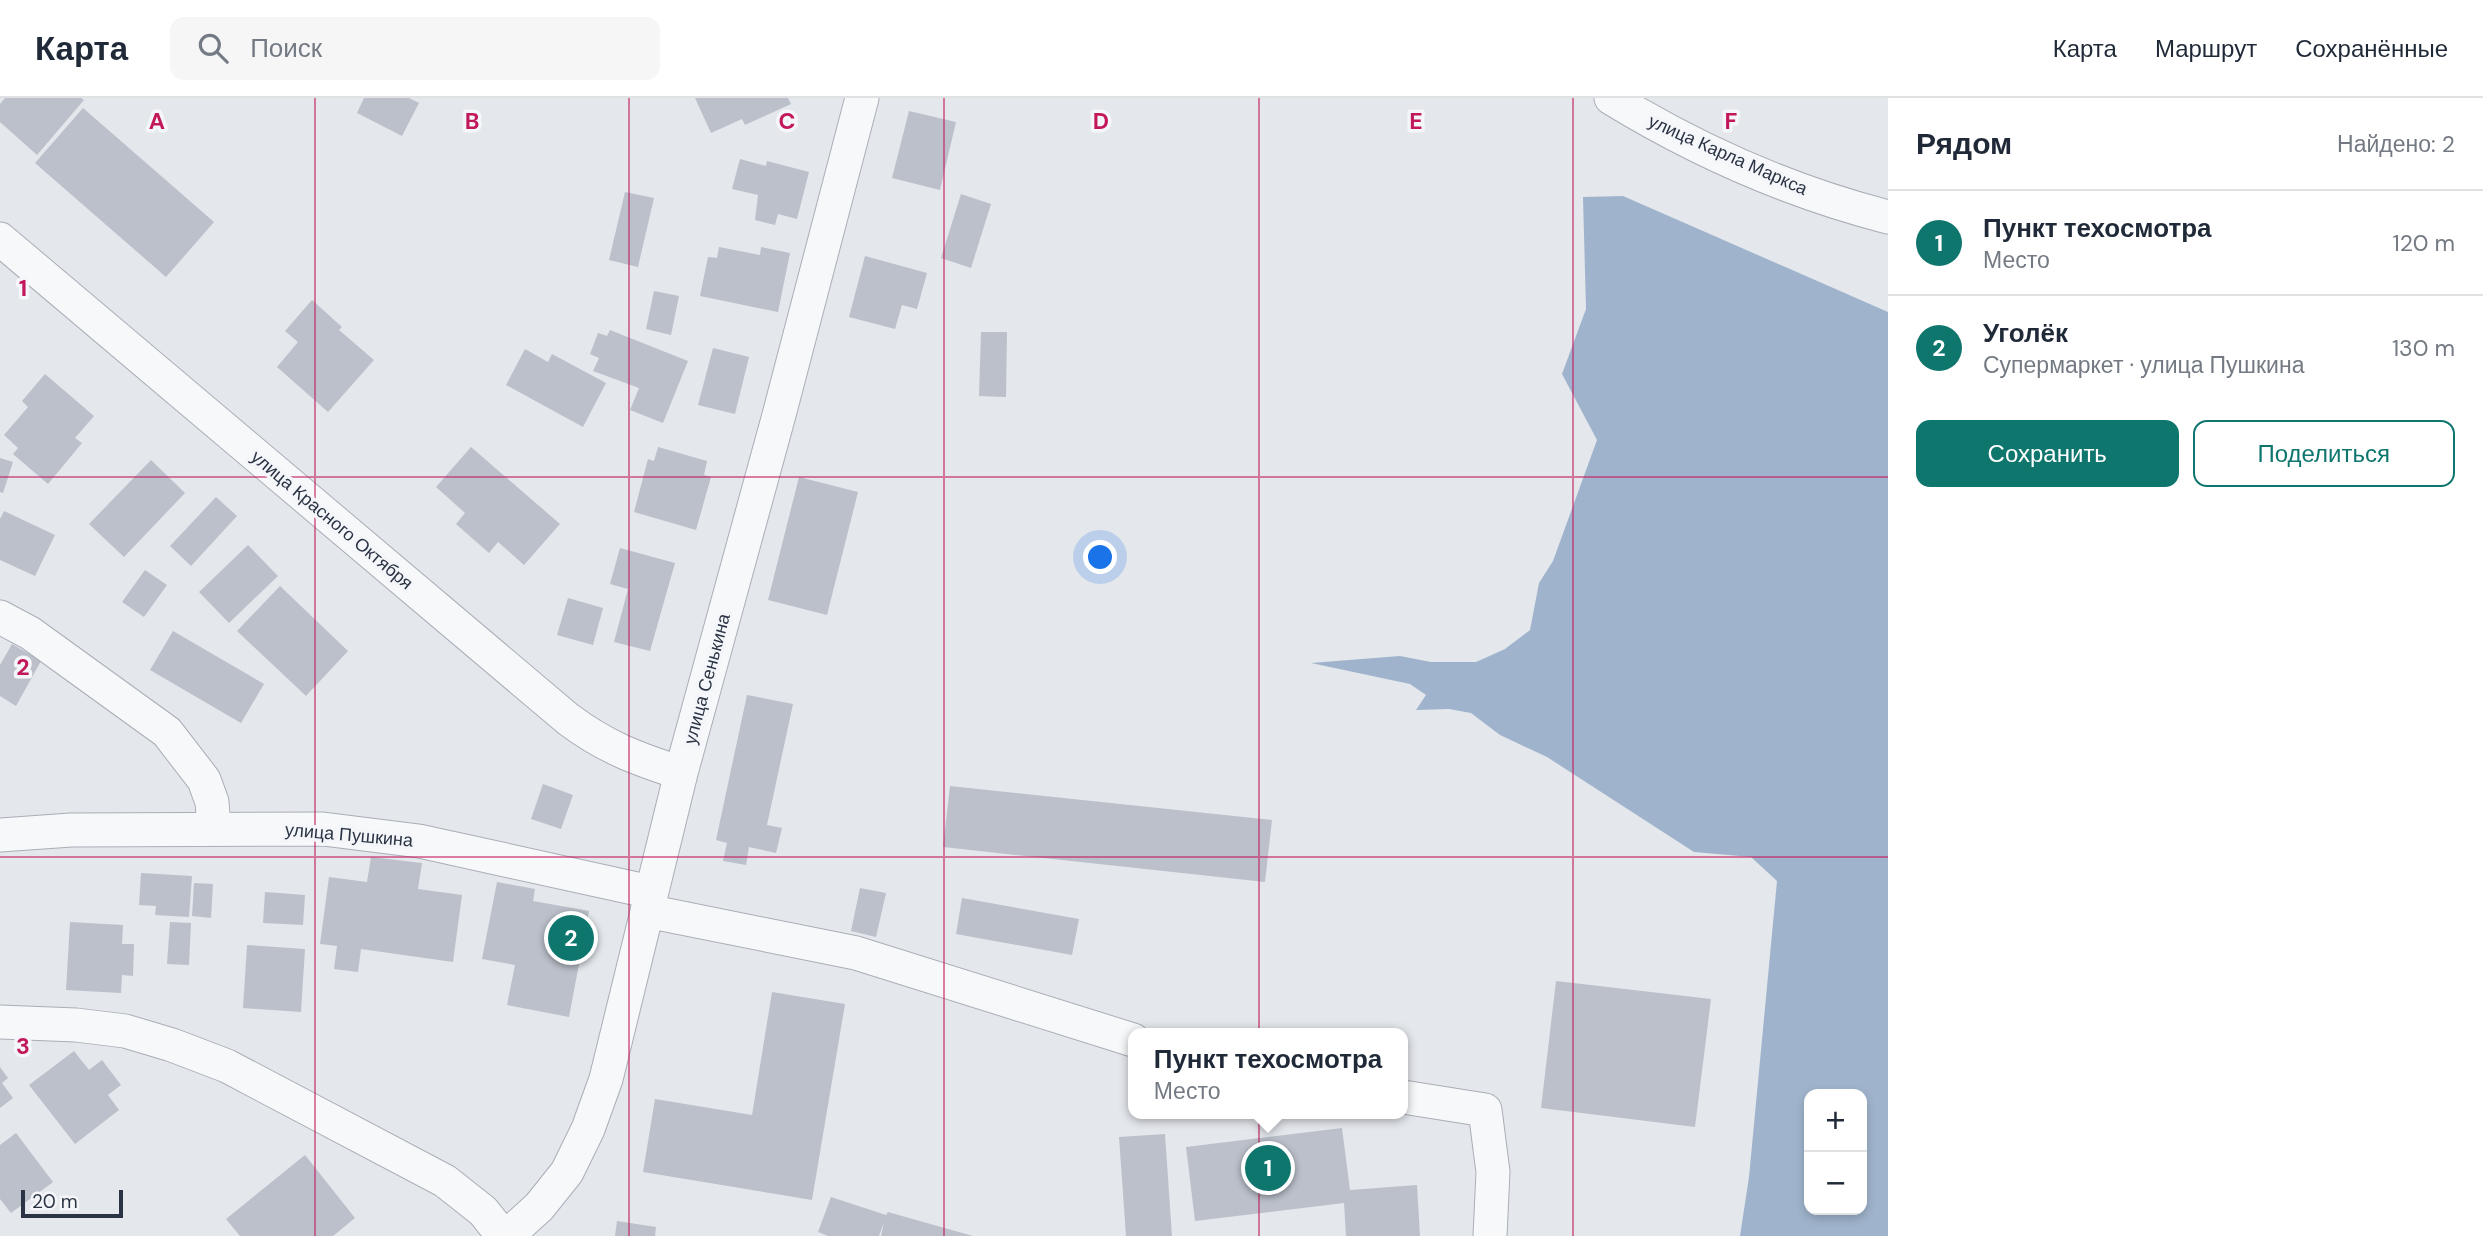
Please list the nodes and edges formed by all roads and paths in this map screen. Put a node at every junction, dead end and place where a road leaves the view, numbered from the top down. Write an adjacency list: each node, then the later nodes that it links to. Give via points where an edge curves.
1 (862, 98): 6 (street, улица Сенькина)
2 (1611, 98): 3 (street, улица Карла Маркса, via 1768,177)
3 (1888, 217)
4 (0, 239): 6 (street, улица Красного Октября, via 568,719 617,751)
5 (0, 617): 7 (street, via 30,633 167,733 204,780)
6 (681, 773): 9 (street, улица Сенькина)
7 (214, 828): 8 (street, улица Пушкина); 9 (street, улица Пушкина, via 323,829 419,841)
8 (0, 835)
9 (649, 901): 11 (street, улица Пушкина, via 856,953); 13 (street, улица Сенькина, via 606,1079 588,1129 567,1172 539,1207)
10 (0, 1022): 13 (street, via 125,1031 227,1066 445,1181 483,1211)
11 (1128, 1038)
12 (1408, 1098): 14 (street, via 1485,1110 1493,1172)
13 (505, 1236)
14 (1490, 1236)

